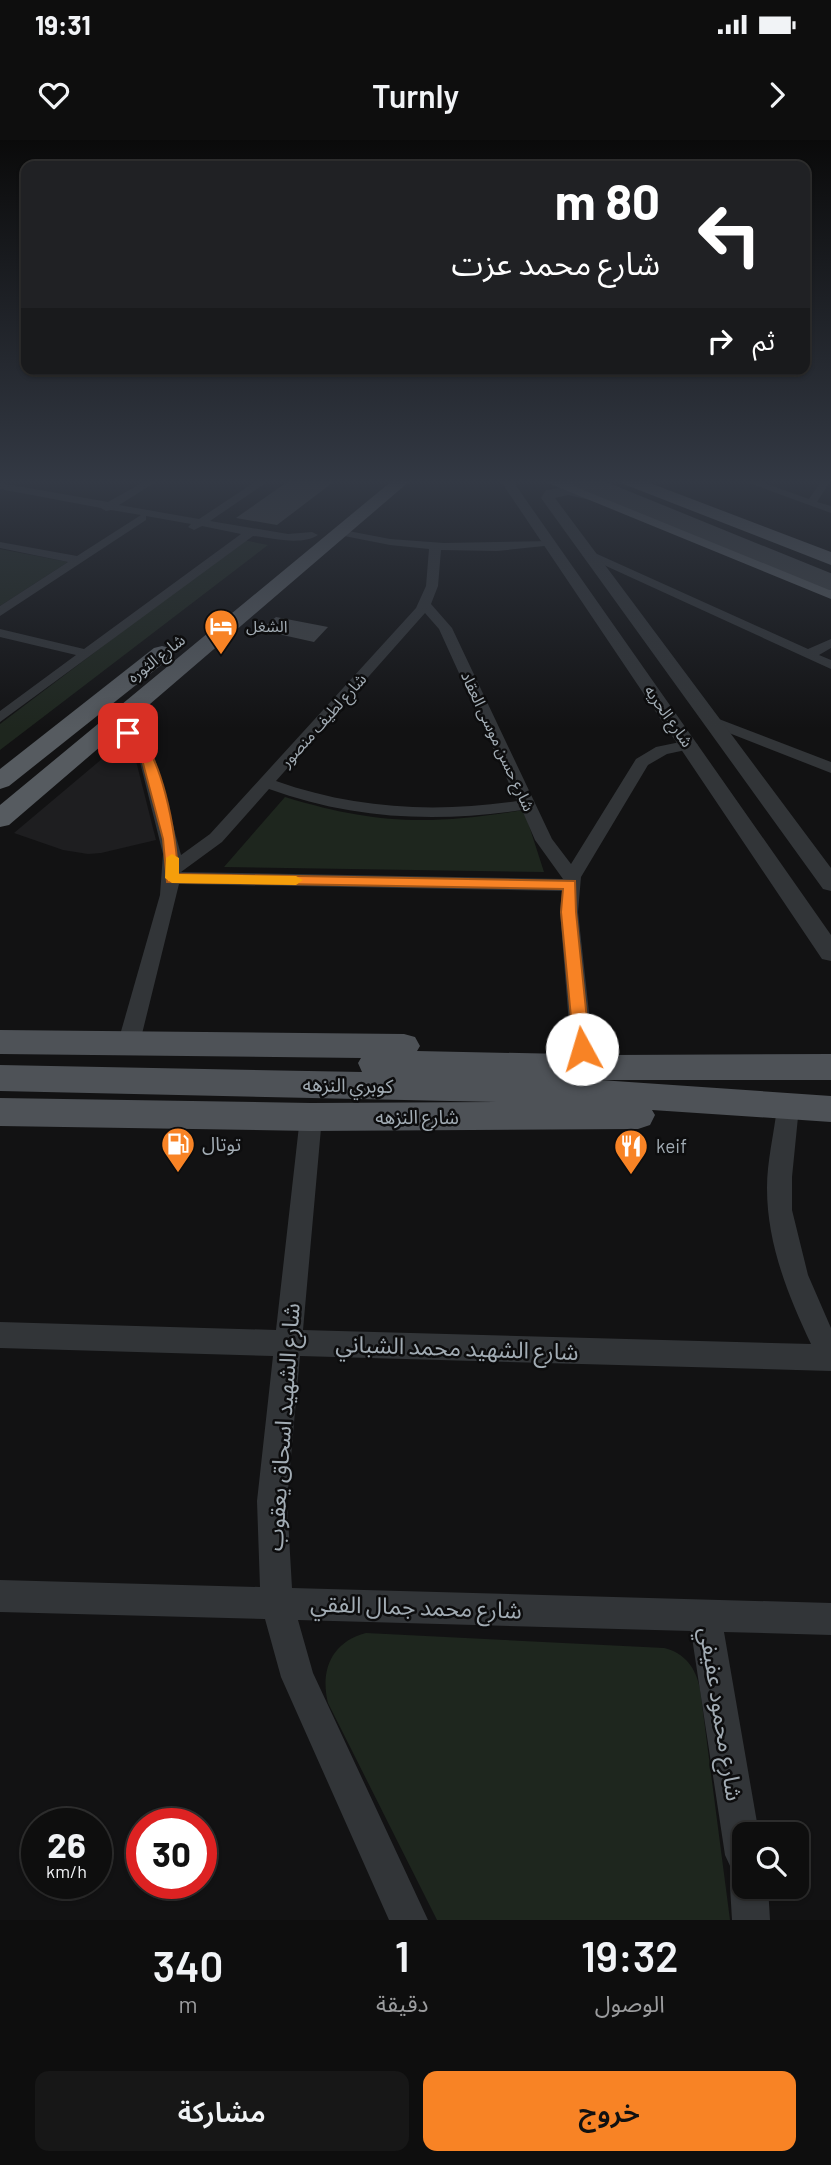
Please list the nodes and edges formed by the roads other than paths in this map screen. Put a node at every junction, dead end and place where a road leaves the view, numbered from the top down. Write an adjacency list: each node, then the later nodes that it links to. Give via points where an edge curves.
1 (74, 563): 14 (street)
2 (209, 563): 17 (street)
3 (276, 563): 25 (highway, شارع الثوره)
4 (301, 563): 22 (highway, شارع الثوره)
5 (434, 563): 13 (street, شارع لطيف منصور)
6 (564, 563): 23 (street, شارع الحريه)
7 (593, 563): 21 (street, شارع الحريه)
8 (608, 563): 18 (street)
9 (758, 563): 12 (highway)
10 (784, 563): 11 (main road, bridge)
11 (831, 582)
12 (831, 593)
13 (425, 605): 26 (street, شارع لطيف منصور); 27 (street, شارع حسن موسى العقاد, via 445,628)
14 (0, 612)
15 (0, 633): 17 (street)
16 (831, 643): 18 (street)
17 (86, 654): 20 (street)
18 (808, 654): 19 (street)
19 (831, 665)
20 (1, 718)
21 (710, 721): 24 (street); 31 (street, شارع الحريه)
22 (110, 726): 28 (highway, شارع الثوره); 29 (street, via 133,736 144,748 170,839)
23 (690, 745): 30 (street, via 662,750 642,762); 32 (street, شارع الحريه)
24 (831, 768)
25 (0, 781)
26 (266, 783): 27 (street, via 318,800 380,811 455,813); 29 (street, شارع لطيف منصور, via 211,843)
27 (528, 804): 30 (street, شارع حسن موسى العقاد)
28 (0, 819)
29 (172, 874): 30 (street); 34 (street)
30 (571, 881): 35 (street, via 569,912)
31 (831, 884)
32 (831, 953)
33 (0, 1042): 34 (main road)
34 (129, 1042): 35 (main road)
35 (582, 1049): 38 (main road, via 635,1052)
36 (0, 1056): 38 (main road, كوبري النزهه)
37 (831, 1067): 38 (main road)
38 (682, 1068)
39 (0, 1078): 40 (main road, كوبري النزهه, via 403,1086)
40 (696, 1099): 41 (main road, شارع النزهه); 44 (main road, شارع النزهه, via 664,1112 636,1115)
41 (788, 1107): 42 (main road, شارع النزهه); 47 (street, via 779,1182 783,1230 802,1295)
42 (831, 1109)
43 (0, 1112): 44 (main road, شارع النزهه)
44 (311, 1117): 46 (street, شارع الشهيد اسحاق يعقوب)
45 (0, 1335): 46 (street, شارع الشهيد محمد الشباني)
46 (288, 1343): 47 (street, شارع الشهيد محمد الشباني); 49 (street, شارع الشهيد اسحاق يعقوب, via 271,1526)
47 (831, 1357)
48 (0, 1596): 49 (street, شارع محمد جمال الفقي)
49 (278, 1603): 50 (street, شارع محمد جمال الفقي); 54 (street, شارع الشهيد اسحاق يعقوب, via 303,1690)
50 (705, 1615): 51 (street, شارع محمد جمال الفقي); 52 (street, شارع محمود عفيفي)
51 (831, 1619)
52 (739, 1822)
53 (750, 1899): 55 (street)
54 (409, 1920)
55 (751, 1920)

